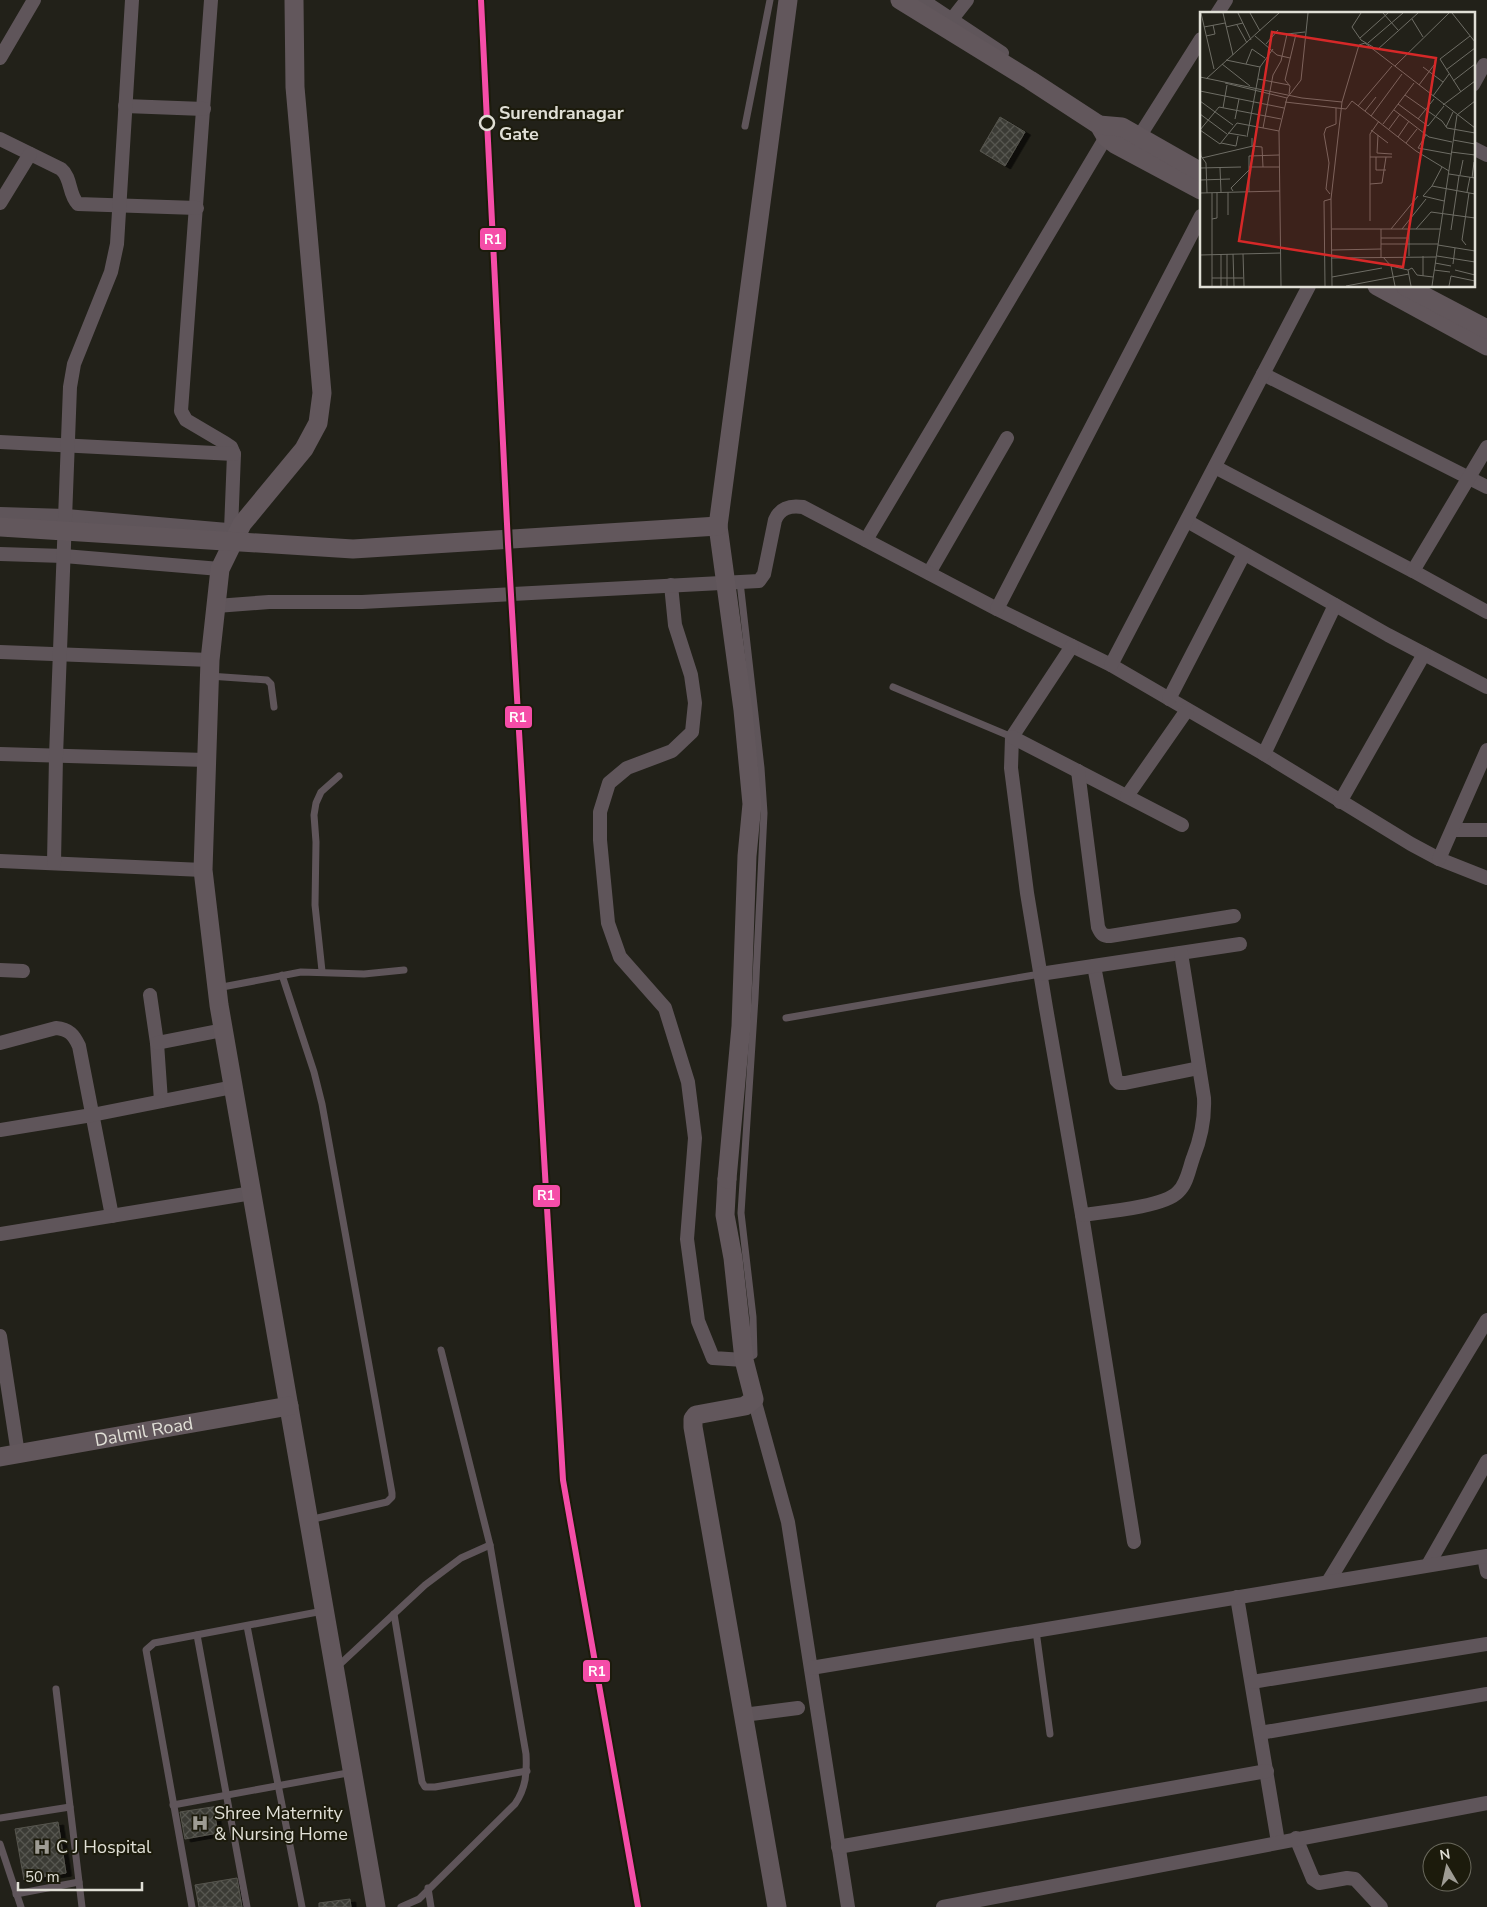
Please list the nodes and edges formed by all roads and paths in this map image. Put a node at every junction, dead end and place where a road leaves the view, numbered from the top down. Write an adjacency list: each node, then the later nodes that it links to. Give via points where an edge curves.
1 (34, 0): 14 (street)
2 (132, 0): 17 (street)
3 (211, 0): 18 (street)
4 (294, 0): 51 (street, via 295,87 322,393 318,423 304,449)
5 (770, 0): 19 (lane)
6 (788, 0): 49 (street, bridge)
7 (900, 0): 20 (street)
8 (922, 0): 12 (street)
9 (967, 0): 12 (street)
10 (1226, 0): 11 (street)
11 (1218, 12)
12 (952, 19): 20 (street)
13 (1200, 41): 21 (street)
14 (0, 58)
15 (1484, 65): 16 (street)
16 (1474, 83)
17 (125, 106): 18 (street); 29 (street)
18 (204, 109): 30 (street)
19 (746, 126)
20 (1105, 129): 21 (street, via 1122,127); 27 (street, via 1115,144); 52 (street)
21 (1139, 137): 26 (street)
22 (0, 139): 24 (street)
23 (1474, 148): 25 (street)
24 (30, 154): 28 (street); 29 (street, via 65,173 78,204)
25 (1487, 155)
26 (1199, 167)
27 (1200, 189)
28 (0, 202)
29 (119, 207): 30 (street); 40 (street, via 112,272 74,364)
30 (197, 208): 42 (street, via 181,411 186,420 225,442)
31 (1200, 218): 63 (street)
32 (1308, 288): 37 (street)
33 (1381, 288): 36 (street)
34 (1409, 288): 35 (street)
35 (1487, 329)
36 (1487, 346)
37 (1263, 374): 43 (street); 44 (street)
38 (1007, 438): 58 (street)
39 (0, 442): 40 (street)
40 (68, 446): 42 (street); 47 (street)
41 (1487, 446): 44 (street)
42 (234, 454): 51 (street)
43 (1214, 467): 48 (street); 57 (street)
44 (1468, 478): 45 (street); 57 (street)
45 (1487, 487)
46 (0, 514): 47 (street)
47 (66, 516): 51 (street); 55 (street)
48 (1187, 521): 54 (street); 69 (street)
49 (718, 526): 50 (street, bridge, via 353,549); 122 (street, bridge, via 752,804 741,1026 725,1215)
50 (0, 527)
51 (235, 530): 56 (street)
52 (866, 540): 58 (street); 59 (street, via 802,507 784,509 775,520 762,578)
53 (0, 554): 55 (street)
54 (1244, 554): 61 (street); 73 (street)
55 (64, 556): 56 (street); 68 (street)
56 (220, 569): 62 (street)
57 (1413, 571): 64 (street)
58 (929, 573): 63 (street)
59 (740, 582): 60 (street); 122 (lane, via 764,813 741,1213 754,1355)
60 (671, 585): 62 (street, via 362,602 269,602); 122 (street, via 675,625 691,675 695,703 692,732 672,751 627,768 609,783 600,812 600,840 608,923 620,957 665,1008 688,1082 695,1138 687,1239 698,1321 713,1358)
61 (1335, 605): 67 (street); 79 (street)
62 (216, 606): 70 (street)
63 (997, 609): 65 (street)
64 (1487, 612)
65 (1072, 646): 69 (street); 76 (street)
66 (0, 652): 68 (street)
67 (1424, 654): 72 (street); 85 (street)
68 (60, 655): 70 (street); 80 (street)
69 (1111, 665): 73 (street)
70 (209, 668): 74 (lane, via 267,680 271,684); 81 (street)
71 (892, 686): 76 (lane)
72 (1487, 687)
73 (1169, 699): 75 (street)
74 (274, 707)
75 (1188, 710): 79 (street); 84 (street)
76 (1012, 737): 82 (street); 102 (street, via 1011,768)
77 (1487, 750): 87 (street)
78 (0, 754): 80 (street)
79 (1264, 754): 85 (street)
80 (56, 756): 81 (street); 91 (street)
81 (206, 760): 92 (street)
82 (1078, 771): 84 (street); 94 (street, via 1098,927 1104,936)
83 (339, 776): 101 (lane, via 321,792 314,815 314,889)
84 (1126, 796): 86 (street)
85 (1340, 802): 89 (street)
86 (1182, 825)
87 (1453, 830): 88 (street); 89 (street)
88 (1487, 830)
89 (1439, 860): 93 (street)
90 (0, 861): 91 (street)
91 (54, 863): 92 (street)
92 (203, 870): 104 (street)
93 (1487, 878)
94 (1234, 916)
95 (1240, 944): 96 (street)
96 (1181, 953): 97 (street); 110 (street)
97 (1094, 966): 102 (street); 110 (street, via 1119,1083)
98 (0, 970): 100 (street)
99 (404, 970): 101 (lane, via 364,974)
100 (23, 971)
101 (322, 971): 103 (lane)
102 (1040, 974): 106 (lane); 116 (street)
103 (282, 975): 104 (lane); 127 (lane, via 322,1104 392,1497 387,1502)
104 (217, 988): 107 (street)
105 (150, 995): 109 (street)
106 (786, 1018)
107 (223, 1030): 109 (street); 111 (street)
108 (0, 1043): 113 (street, via 56,1028 66,1029 75,1036)
109 (157, 1043): 112 (street)
110 (1199, 1068): 116 (street, via 1205,1114 1201,1138 1178,1193 1160,1202)
111 (233, 1087): 112 (street); 115 (street)
112 (161, 1102): 113 (street)
113 (92, 1115): 114 (street); 117 (street)
114 (0, 1130)
115 (252, 1192): 117 (street); 124 (street)
116 (1082, 1215): 128 (street)
117 (112, 1216): 118 (street)
118 (0, 1234)
119 (1487, 1320): 133 (street)
120 (0, 1336): 125 (street)
121 (441, 1350): 129 (lane)
122 (744, 1360): 123 (street)
123 (754, 1399): 142 (street, via 788,1522); 147 (street, via 745,1406 696,1415 693,1419)
124 (289, 1406): 125 (street, Dalmil Road); 127 (street)
125 (9, 1455)
126 (1487, 1460): 131 (street)
127 (309, 1520): 135 (street)
128 (1134, 1542)
129 (490, 1545): 136 (lane, via 446,1568); 150 (lane)
130 (1486, 1556): 131 (street); 132 (street)
131 (1428, 1565): 133 (street)
132 (1487, 1572)
133 (1328, 1582): 134 (street)
134 (1238, 1597): 138 (street); 143 (street)
135 (324, 1611): 137 (lane); 141 (street)
136 (394, 1614): 141 (lane); 150 (lane, via 424,1787)
137 (247, 1626): 139 (lane); 153 (lane)
138 (1036, 1630): 142 (street); 149 (lane)
139 (197, 1635): 154 (lane); 156 (lane, via 154,1643 146,1650)
140 (1487, 1644): 143 (street)
141 (335, 1668): 152 (street)
142 (811, 1668): 162 (street)
143 (1252, 1682): 148 (street)
144 (56, 1689): 157 (lane)
145 (1487, 1694): 148 (street)
146 (798, 1708): 147 (street)
147 (743, 1715): 174 (street)
148 (1260, 1733): 151 (street)
149 (1050, 1734)
150 (527, 1771): 164 (lane, via 522,1794 515,1804)
151 (1267, 1771): 160 (street); 162 (street)
152 (353, 1772): 153 (lane); 171 (street)
153 (278, 1786): 154 (lane); 170 (lane)
154 (227, 1796): 156 (lane); 169 (lane)
155 (1487, 1803): 159 (street)
156 (174, 1805): 168 (lane)
157 (70, 1807): 158 (lane); 163 (lane)
158 (0, 1818)
159 (1296, 1838): 160 (street); 177 (street, via 1313,1879 1319,1882 1354,1879)
160 (1278, 1842): 176 (street)
161 (0, 1844): 165 (lane)
162 (838, 1847): 175 (street)
163 (79, 1882): 165 (lane); 167 (lane)
164 (428, 1888): 172 (lane, via 419,1899); 173 (lane)
165 (16, 1894): 166 (lane)
166 (21, 1907)
167 (82, 1907)
168 (192, 1907)
169 (247, 1907)
170 (302, 1907)
171 (376, 1907)
172 (401, 1907)
173 (431, 1907)
174 (777, 1907)
175 (848, 1907)
176 (943, 1907)
177 (1381, 1907)

